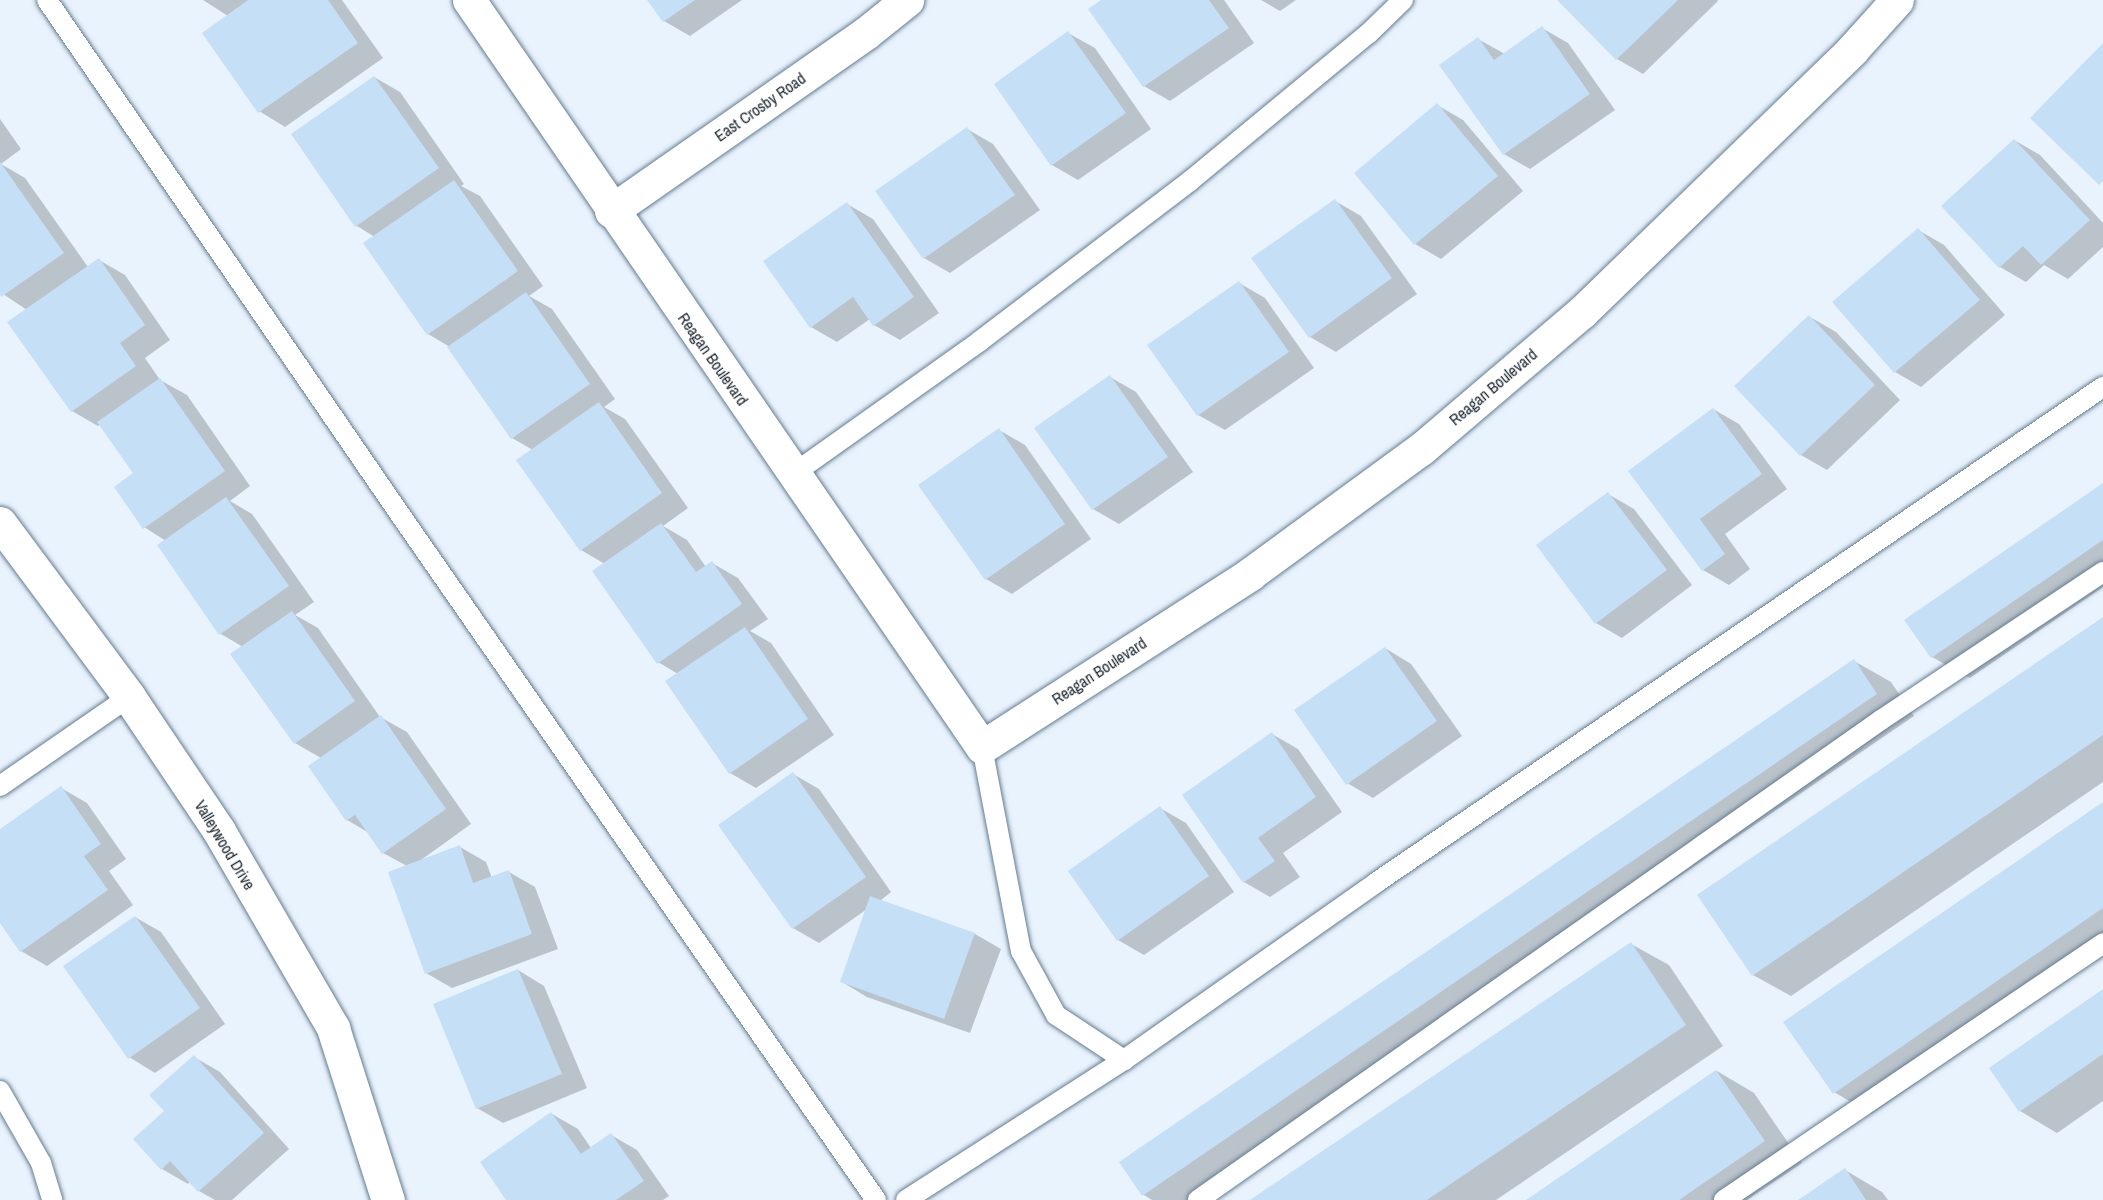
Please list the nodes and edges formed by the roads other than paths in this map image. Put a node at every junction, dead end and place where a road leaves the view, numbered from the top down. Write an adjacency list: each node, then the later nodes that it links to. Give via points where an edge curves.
1 (47, 0): 19 (lane)
2 (469, 0): 6 (street, Reagan Boulevard)
3 (907, 0): 6 (street, East Crosby Road)
4 (1403, 0): 8 (lane, via 1368,34 1190,181 980,341)
5 (1897, 0): 12 (street, Reagan Boulevard, via 1852,50 1582,312 1421,449 1250,574)
6 (612, 211): 8 (street, Reagan Boulevard)
7 (2103, 387): 15 (lane)
8 (793, 474): 12 (street, Reagan Boulevard)
9 (0, 524): 11 (street, Valleywood Drive)
10 (2103, 573): 21 (lane, via 1881,720)
11 (129, 697): 13 (lane); 18 (street, Valleywood Drive, via 219,831 333,1028)
12 (982, 747): 15 (lane, via 1021,951 1056,1014)
13 (0, 786)
14 (2103, 943): 22 (lane)
15 (1124, 1059): 20 (lane)
16 (0, 1091): 17 (lane, via 41,1163)
17 (52, 1200)
18 (388, 1200)
19 (876, 1200)
20 (906, 1200)
21 (1198, 1200)
22 (1724, 1200)

